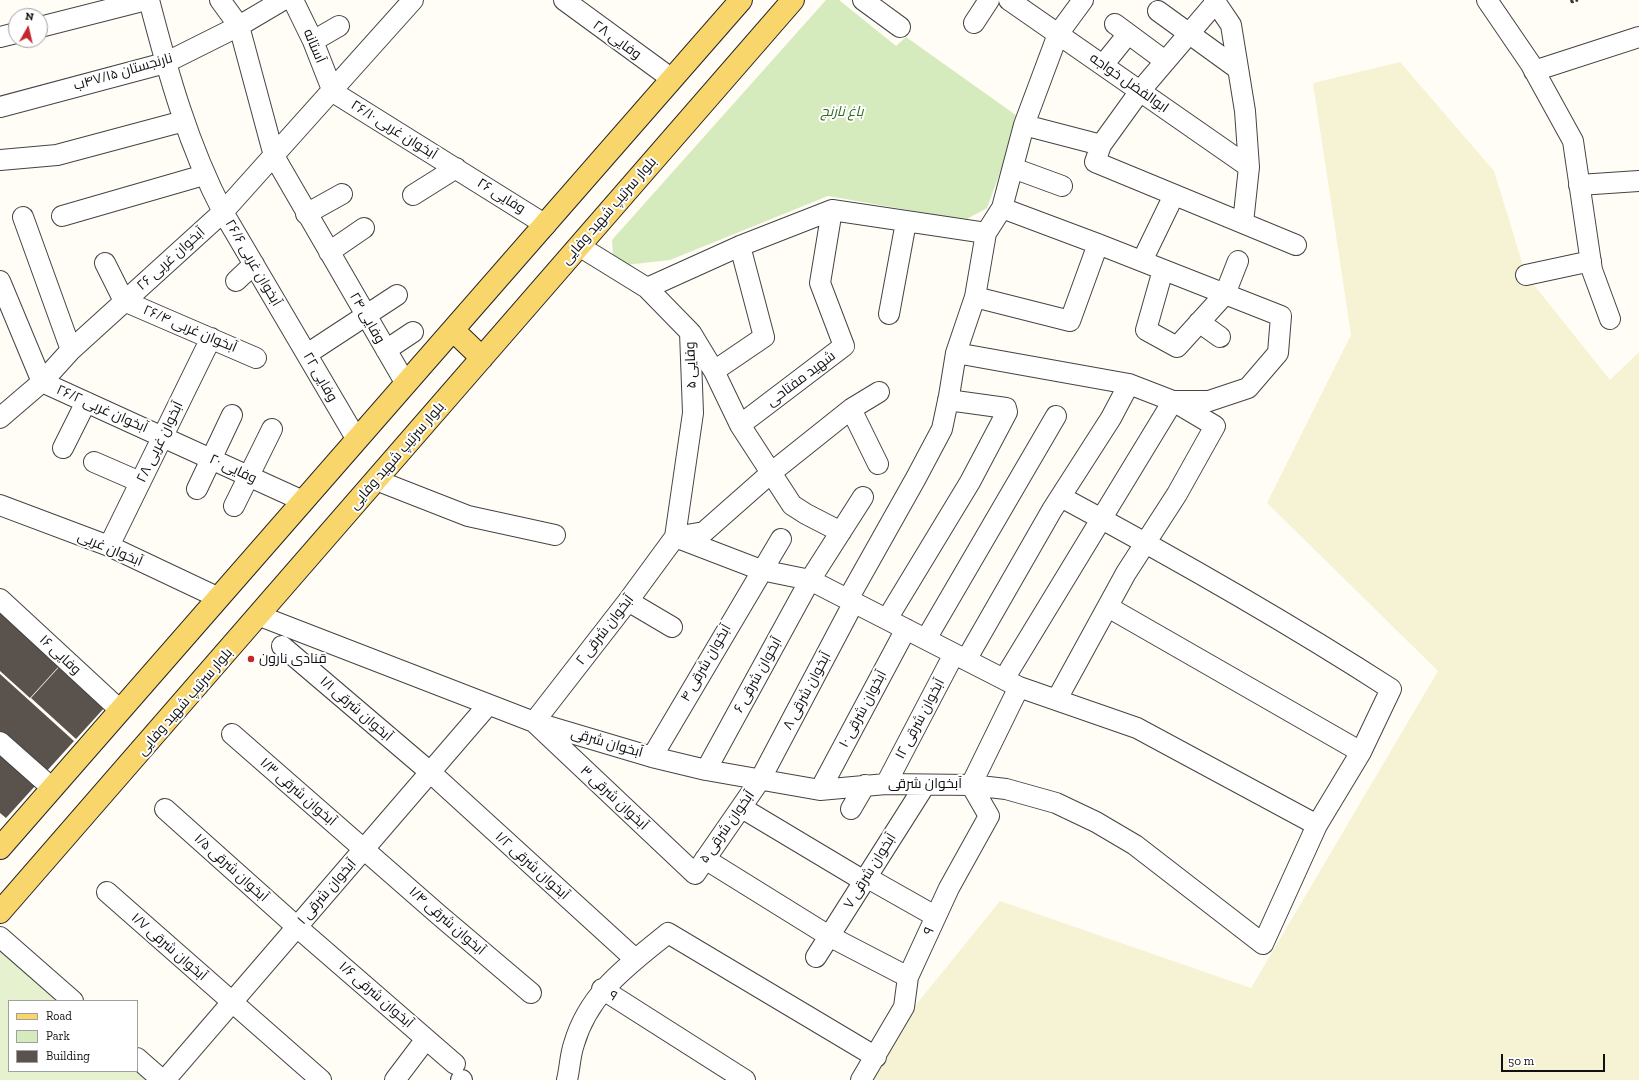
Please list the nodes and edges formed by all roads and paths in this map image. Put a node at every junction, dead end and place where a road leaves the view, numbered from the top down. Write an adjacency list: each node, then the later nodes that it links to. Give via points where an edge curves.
1 (146, 0): 20 (street)
2 (149, 0): 29 (street, آبخوان غربی ۲۶/۶)
3 (220, 0): 21 (street)
4 (283, 0): 21 (street, نارنجستان ۴۷/۱۵ب)
5 (293, 0): 27 (street, آستانه)
6 (413, 0): 35 (street, آبخوان غربی ۲۶)
7 (564, 0): 33 (street, وفایی ۲۸)
8 (741, 0): 33 (main road)
9 (793, 0): 65 (main road, بلوار سرتیپ شهید وفایی)
10 (863, 0): 23 (street)
11 (989, 0): 19 (street)
12 (1010, 0): 25 (street, ابوالفضل خواجه)
13 (1083, 0): 25 (street)
14 (1487, 0): 32 (street)
15 (1571, 0): 16 (path)
16 (1578, 0)
17 (1215, 1): 24 (street); 31 (street, via 1231,25)
18 (1158, 10): 24 (street)
19 (974, 23)
20 (48, 25)
21 (239, 26): 29 (street, نارنجستان ۴۷/۱۵ب); 40 (street, وفایی ۲۴)
22 (339, 26): 27 (street)
23 (900, 27)
24 (1188, 33): 28 (street); 31 (street)
25 (1058, 34): 30 (street, ابوالفضل خواجه); 38 (street)
26 (1639, 36): 32 (street)
27 (313, 41): 35 (street, آستانه)
28 (1166, 61): 30 (street, via 1122,29); 34 (street)
29 (165, 63): 36 (street, نارنجستان ۴۷/۱۵ب); 37 (street, آبخوان غربی ۲۶/۶)
30 (1103, 65): 34 (street, ابوالفضل خواجه)
31 (1238, 69): 42 (street, via 1245,111)
32 (1534, 71): 47 (street, via 1573,141)
33 (672, 79): 60 (main road)
34 (1140, 91): 39 (street); 42 (street, ابوالفضل خواجه)
35 (333, 92): 40 (street, آبخوان غربی ۲۶); 43 (street, آبخوان غربی ۲۶/۱۰)
36 (0, 107)
37 (184, 121): 41 (street, via 57,155); 45 (street, آبخوان غربی ۲۶/۶)
38 (1024, 125): 39 (street); 44 (street)
39 (1101, 145): 51 (street, via 1095,162)
40 (274, 156): 54 (street, آبخوان غربی ۲۶); 55 (street, وفایی ۲۴)
41 (0, 160)
42 (1249, 167): 59 (street)
43 (456, 168): 50 (street); 60 (street, وفایی ۲۶)
44 (1013, 168): 48 (street); 52 (street)
45 (204, 176): 54 (street, آبخوان غربی ۲۶/۶); 56 (street)
46 (1639, 181): 47 (street)
47 (1579, 185): 70 (street)
48 (1062, 186)
49 (342, 194): 55 (street)
50 (413, 195)
51 (1174, 195): 59 (street); 68 (street)
52 (1002, 208): 62 (street); 63 (street)
53 (832, 210): 58 (street); 66 (street); 110 (street, شهید مفتاحی, via 820,283 844,346)
54 (223, 212): 72 (street, آبخوان غربی ۲۶/۶); 81 (street, آبخوان غربی ۲۶)
55 (306, 214): 67 (street, وفایی ۲۴)
56 (62, 216)
57 (23, 217): 92 (street)
58 (906, 222): 62 (street); 82 (street)
59 (1243, 224): 64 (street)
60 (546, 225): 87 (main road)
61 (364, 228): 67 (street)
62 (986, 233): 80 (street, آبخوان شرقی ۸)
63 (1098, 244): 68 (street); 80 (street, via 1070,321)
64 (1296, 245)
65 (579, 246): 77 (street, وفایی ۵); 97 (main road, بلوار سرتیپ شهید وفایی)
66 (740, 246): 77 (street); 98 (street, via 764,337)
67 (328, 252): 84 (street, وفایی ۲۴)
68 (1142, 261): 73 (street)
69 (1238, 261): 78 (street)
70 (1591, 261): 74 (street); 85 (street)
71 (105, 263): 81 (street)
72 (254, 264): 76 (street); 83 (street, آبخوان غربی ۲۶/۶)
73 (1163, 270): 78 (street); 86 (street, via 1146,330 1176,347)
74 (1526, 275)
75 (0, 281): 99 (street)
76 (236, 281)
77 (647, 288): 89 (street, وفایی ۵)
78 (1225, 294): 86 (street); 104 (street, via 1281,316 1278,353 1248,388 1209,401)
79 (397, 295): 84 (street)
80 (975, 297): 94 (street, آبخوان شرقی ۸)
81 (124, 302): 91 (street, آبخوان غربی ۲۶/۴); 92 (street, آبخوان غربی ۲۶)
82 (889, 314)
83 (284, 315): 95 (street, وفایی ۲۲)
84 (366, 315): 93 (street, وفایی ۲۴); 95 (street)
85 (1610, 319)
86 (1199, 322): 90 (street)
87 (453, 330): 97 (main road); 100 (main road)
88 (413, 332): 93 (street)
89 (690, 332): 98 (street); 131 (street, وفایی ۵, via 693,413)
90 (1220, 337)
91 (211, 338): 96 (street, آبخوان غربی ۲۶/۴); 112 (street, آبخوان غربی ۲۸)
92 (72, 350): 99 (street, آبخوان غربی ۲۶)
93 (386, 350): 100 (street, وفایی ۲۴)
94 (956, 353): 101 (street); 103 (street, آبخوان شرقی ۸)
95 (307, 354): 113 (street, وفایی ۲۲)
96 (256, 358)
97 (482, 358): 120 (main road, بلوار سرتیپ شهید وفایی)
98 (714, 371): 110 (street)
99 (42, 382): 105 (street, آبخوان غربی ۲۶/۲); 107 (street, آبخوان غربی ۲۶)
100 (406, 384): 113 (main road)
101 (1129, 384): 104 (street); 124 (street, آبخوان شرقی ۱۲, via 1111,418)
102 (879, 392): 106 (street)
103 (948, 400): 139 (street, آبخوان شرقی ۸, via 942,429); 143 (street, via 1006,408 1007,412 970,482)
104 (1173, 401): 128 (street); 133 (street, via 1215,426 1178,494)
105 (86, 402): 112 (street, آبخوان غربی ۲۶/۲); 114 (street)
106 (851, 410): 117 (street); 118 (street)
107 (1, 413)
108 (232, 415): 115 (street)
109 (1056, 416): 146 (street)
110 (740, 425): 118 (street)
111 (272, 429): 119 (street)
112 (162, 436): 115 (street, وفایی ۲۰); 121 (street, آبخوان غربی ۲۸)
113 (357, 440): 125 (main road)
114 (63, 448)
115 (211, 459): 119 (street, وفایی ۲۰); 122 (street)
116 (94, 462): 121 (street)
117 (878, 464)
118 (772, 472): 129 (street, via 792,505); 131 (street, via 704,532)
119 (248, 476): 125 (street, وفایی ۲۰); 127 (street)
120 (376, 480): 130 (street, via 468,516); 142 (main road, بلوار سرتیپ شهید وفایی)
121 (140, 482): 134 (street, آبخوان غربی ۲۸)
122 (197, 489)
123 (863, 496): 129 (street, آبخوان شرقی ۶)
124 (1061, 497): 128 (street); 148 (street, آبخوان شرقی ۱۲)
125 (303, 501): 137 (main road)
126 (0, 505): 134 (street, آبخوان غربی)
127 (234, 506)
128 (1101, 518): 133 (street); 149 (street)
129 (841, 532): 136 (street, آبخوان شرقی ۶)
130 (555, 535)
131 (675, 537): 135 (street); 140 (street, آبخوان شرقی ۲)
132 (781, 539): 135 (street, آبخوان شرقی ۴)
133 (1146, 542): 141 (street); 156 (street, via 1315,640 1391,689)
134 (109, 546): 137 (street, آبخوان غربی)
135 (761, 570): 136 (street); 157 (street, آبخوان شرقی ۴)
136 (810, 580): 139 (street); 158 (street, آبخوان شرقی ۶)
137 (219, 598): 152 (main road)
138 (0, 600): 152 (street, وفایی ۱۶)
139 (851, 601): 143 (street); 160 (street, آبخوان شرقی ۸)
140 (628, 602): 144 (street); 153 (street, آبخوان شرقی ۲)
141 (1108, 607): 150 (street); 156 (street)
142 (260, 616): 151 (street, آبخوان شرقی); 176 (main road, بلوار سرتیپ شهید وفایی)
143 (887, 619): 145 (street)
144 (672, 627)
145 (906, 629): 146 (street); 166 (street, آبخوان شرقی ۱۰)
146 (926, 639): 148 (street)
147 (282, 646): 159 (street, آبخوان شرقی ۱/۱)
148 (960, 657): 149 (street); 161 (street, آبخوان شرقی ۱۲)
149 (1011, 683): 150 (street); 164 (street)
150 (1056, 699): 170 (street, via 1137,728)
151 (488, 704): 153 (street, آبخوان شرقی); 159 (street, آبخوان شرقی ۱)
152 (120, 710): 165 (main road)
153 (534, 722): 157 (street, آبخوان شرقی); 173 (street, آبخوان شرقی ۳)
154 (232, 734): 172 (street, آبخوان شرقی ۱/۳)
155 (0, 742): 165 (street)
156 (1361, 752): 170 (street)
157 (652, 757): 158 (street, آبخوان شرقی)
158 (706, 770): 160 (street, آبخوان شرقی)
159 (430, 772): 172 (street, آبخوان شرقی ۱); 182 (street, آبخوان شرقی ۱/۲)
160 (760, 780): 166 (street, آبخوان شرقی); 167 (street, آبخوان شرقی ۵)
161 (886, 784): 162 (street, آبخوان شرقی); 163 (street, آبخوان شرقی)
162 (865, 785): 166 (street, آبخوان شرقی); 169 (street)
163 (925, 785): 164 (street, آبخوان شرقی); 174 (street, آبخوان شرقی ۷)
164 (971, 785): 170 (street, آبخوان شرقی, via 1006,789 1056,803 1096,822 1134,845 1262,944); 177 (street, ۹, via 989,816)
165 (52, 788): 171 (main road)
166 (820, 790)
167 (742, 808): 173 (street, آبخوان شرقی ۵); 174 (street)
168 (165, 809): 178 (street, آبخوان شرقی ۱/۵)
169 (851, 809)
170 (1317, 825)
171 (0, 848)
172 (364, 849): 178 (street, آبخوان شرقی ۱); 185 (street, آبخوان شرقی ۱/۴)
173 (700, 866): 179 (street, آبخوان شرقی ۳)
174 (865, 879): 177 (street); 179 (street, آبخوان شرقی ۷)
175 (107, 892): 187 (street, آبخوان شرقی ۱/۷)
176 (0, 912)
177 (935, 916): 183 (street, ۹)
178 (297, 927): 187 (street, آبخوان شرقی ۱); 188 (street, آبخوان شرقی ۱/۶)
179 (829, 936): 181 (street, آبخوان شرقی ۷); 183 (street, آبخوان شرقی ۳)
180 (0, 937): 186 (street)
181 (816, 957)
182 (635, 959): 184 (street); 189 (street, via 668,933)
183 (908, 977): 189 (street, ۹, via 904,1007)
184 (602, 989): 195 (street, via 587,1013 574,1043); 196 (street, ۹)
185 (531, 992)
186 (72, 1000)
187 (232, 1002): 192 (street, آبخوان شرقی ۱); 193 (street, آبخوان شرقی ۱/۷)
188 (426, 1039): 191 (street, آبخوان شرقی ۱/۶); 194 (street)
189 (876, 1057): 197 (street, ۹)
190 (138, 1059): 192 (street)
191 (459, 1075)
192 (164, 1080)
193 (321, 1080)
194 (396, 1080)
195 (567, 1080)
196 (745, 1080)
197 (861, 1080)

